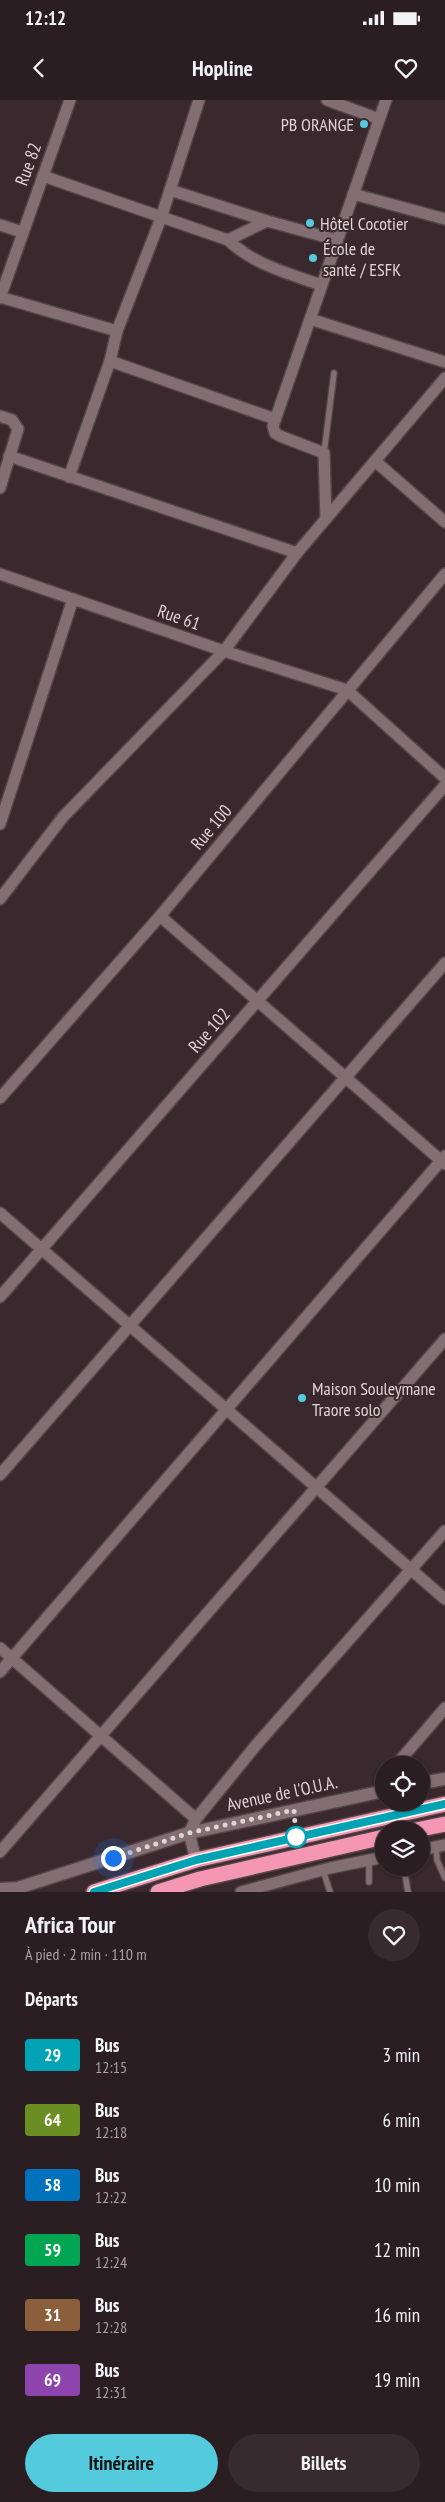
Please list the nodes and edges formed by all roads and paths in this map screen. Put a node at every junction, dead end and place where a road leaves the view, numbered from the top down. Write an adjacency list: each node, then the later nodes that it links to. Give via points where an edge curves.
1 (70, 100): 6 (street, Rue 82)
2 (200, 100): 7 (street)
3 (327, 100): 5 (street)
4 (386, 100): 5 (street)
5 (379, 119): 8 (street)
6 (43, 176): 9 (street); 13 (street, Rue 82)
7 (170, 190): 9 (street); 11 (street)
8 (353, 194): 10 (street); 15 (street)
9 (161, 218): 14 (street); 19 (street)
10 (445, 219)
11 (267, 221): 14 (street); 15 (street)
12 (0, 225): 13 (street)
13 (22, 232): 17 (street, Rue 82)
14 (228, 240): 16 (street, via 241,253 260,263)
15 (337, 240): 16 (street)
16 (321, 285): 18 (street)
17 (0, 297): 19 (street)
18 (310, 319): 21 (street); 25 (street)
19 (117, 331): 20 (street)
20 (110, 361): 25 (street); 29 (street)
21 (445, 362)
22 (334, 373): 26 (lane)
23 (445, 378): 28 (street)
24 (0, 416): 27 (street, via 12,420 18,429)
25 (275, 419): 26 (street, via 275,433)
26 (324, 453): 31 (street)
27 (9, 456): 29 (street); 30 (street)
28 (375, 461): 31 (street); 32 (street)
29 (69, 477): 33 (street)
30 (0, 488)
31 (326, 519): 33 (street)
32 (445, 522)
33 (297, 553): 37 (street)
34 (0, 574): 36 (street, Rue 61)
35 (445, 574): 38 (street, Rue 100)
36 (73, 599): 37 (street, Rue 61); 41 (street)
37 (224, 651): 38 (street, Rue 61); 42 (street, via 63,817)
38 (347, 690): 39 (street); 43 (street, Rue 100)
39 (445, 778)
40 (445, 785): 45 (street, Rue 102)
41 (0, 824)
42 (0, 899)
43 (160, 916): 45 (street); 47 (street, Rue 100)
44 (445, 963): 46 (street)
45 (258, 1001): 46 (street); 50 (street, Rue 102)
46 (346, 1077): 48 (street); 52 (street)
47 (0, 1098)
48 (444, 1160): 54 (street)
49 (0, 1213): 50 (street)
50 (41, 1250): 51 (street, Rue 102); 52 (street)
51 (0, 1297)
52 (129, 1326): 54 (street); 55 (street)
53 (445, 1339): 56 (street)
54 (226, 1410): 56 (street); 61 (street)
55 (0, 1475)
56 (316, 1488): 58 (street); 64 (street)
57 (445, 1531): 58 (street)
58 (412, 1570): 59 (street); 70 (street, via 257,1744)
59 (445, 1599)
60 (0, 1648): 61 (street)
61 (12, 1658): 62 (street); 64 (street)
62 (0, 1672)
63 (445, 1708): 65 (street)
64 (101, 1736): 70 (street); 76 (street)
65 (404, 1756)
66 (445, 1778): 67 (street)
67 (430, 1781)
68 (375, 1792): 73 (street, Avenue de l'O.U.A.)
69 (445, 1804): 78 (highway)
70 (196, 1819): 73 (street)
71 (445, 1824): 72 (highway)
72 (430, 1827)
73 (189, 1833): 78 (street); 84 (street, Avenue de l'O.U.A., via 18,1888)
74 (375, 1839): 87 (highway, via 200,1879)
75 (440, 1846): 82 (lane, via 437,1860)
76 (0, 1852)
77 (375, 1859): 79 (street)
78 (196, 1860): 86 (highway)
79 (369, 1860): 80 (street); 83 (lane)
80 (323, 1870): 85 (street); 89 (lane)
81 (405, 1876): 90 (lane)
82 (445, 1878)
83 (369, 1882)
84 (0, 1889)
85 (262, 1889): 88 (street)
86 (94, 1892)
87 (158, 1892)
88 (241, 1892)
89 (330, 1892)
90 (408, 1892)

